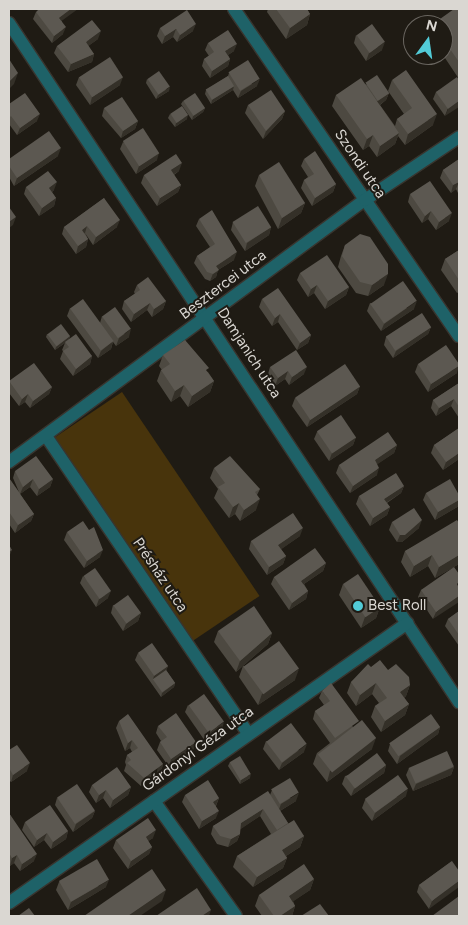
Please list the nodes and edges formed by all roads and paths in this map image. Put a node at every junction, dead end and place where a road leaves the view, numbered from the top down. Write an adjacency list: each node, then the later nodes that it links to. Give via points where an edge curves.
1 (234, 9): 4 (street, Szondi utca)
2 (9, 23): 5 (street, Damjanich utca)
3 (459, 137): 4 (street, Besztercei utca)
4 (365, 200): 5 (street, Besztercei utca); 6 (street, Szondi utca)
5 (207, 318): 7 (street, Besztercei utca); 9 (street, Damjanich utca)
6 (459, 336)
7 (46, 436): 8 (street, Besztercei utca); 11 (street, Présház utca)
8 (9, 462)
9 (407, 623): 10 (street, Damjanich utca); 11 (street, Gárdonyi Géza utca)
10 (459, 702)
11 (247, 732): 12 (street, Gárdonyi Géza utca)
12 (154, 801): 13 (street, Gárdonyi Géza utca); 14 (street)
13 (9, 903)
14 (236, 916)

